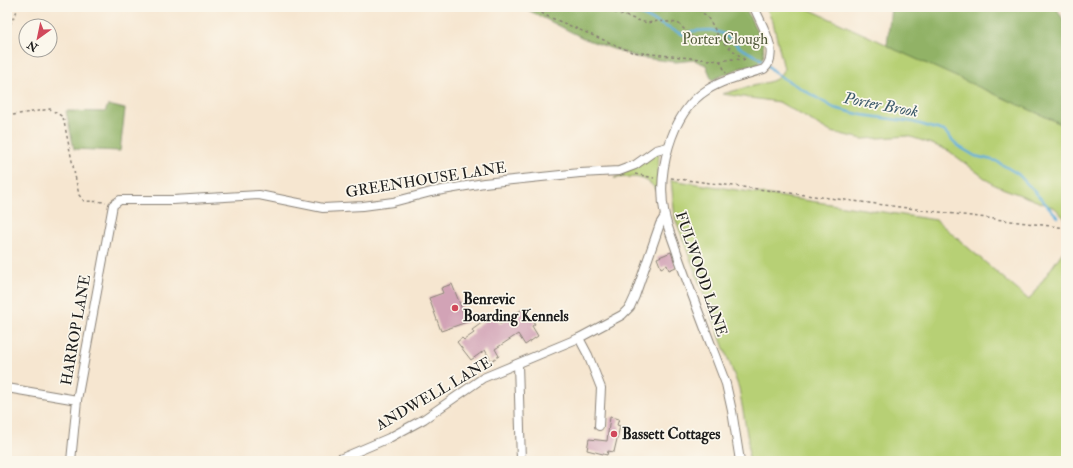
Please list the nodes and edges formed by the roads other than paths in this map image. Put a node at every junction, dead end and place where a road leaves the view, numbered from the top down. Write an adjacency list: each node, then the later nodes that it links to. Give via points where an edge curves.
1 (754, 7): 2 (street, FULWOOD LANE, via 770,48 769,65 700,95 679,120)
2 (668, 147): 3 (street, GREENHOUSE LANE, via 656,150 635,165 619,171 484,183 431,192 393,202 344,208 323,208 259,195 120,200); 4 (street, FULWOOD LANE, via 664,181)
3 (113, 205): 8 (street, HARROP LANE)
4 (665, 216): 5 (street, ANDWELL LANE, via 630,307 622,315); 13 (street, FULWOOD LANE, via 726,384)
5 (579, 338): 6 (street, ANDWELL LANE); 9 (street, via 601,388)
6 (518, 364): 11 (street, ANDWELL LANE, via 483,378 424,419 389,438); 12 (street)
7 (7, 388): 8 (street)
8 (77, 400): 10 (street, HARROP LANE)
9 (599, 426)
10 (72, 461)
11 (335, 461)
12 (521, 461)
13 (740, 461)

